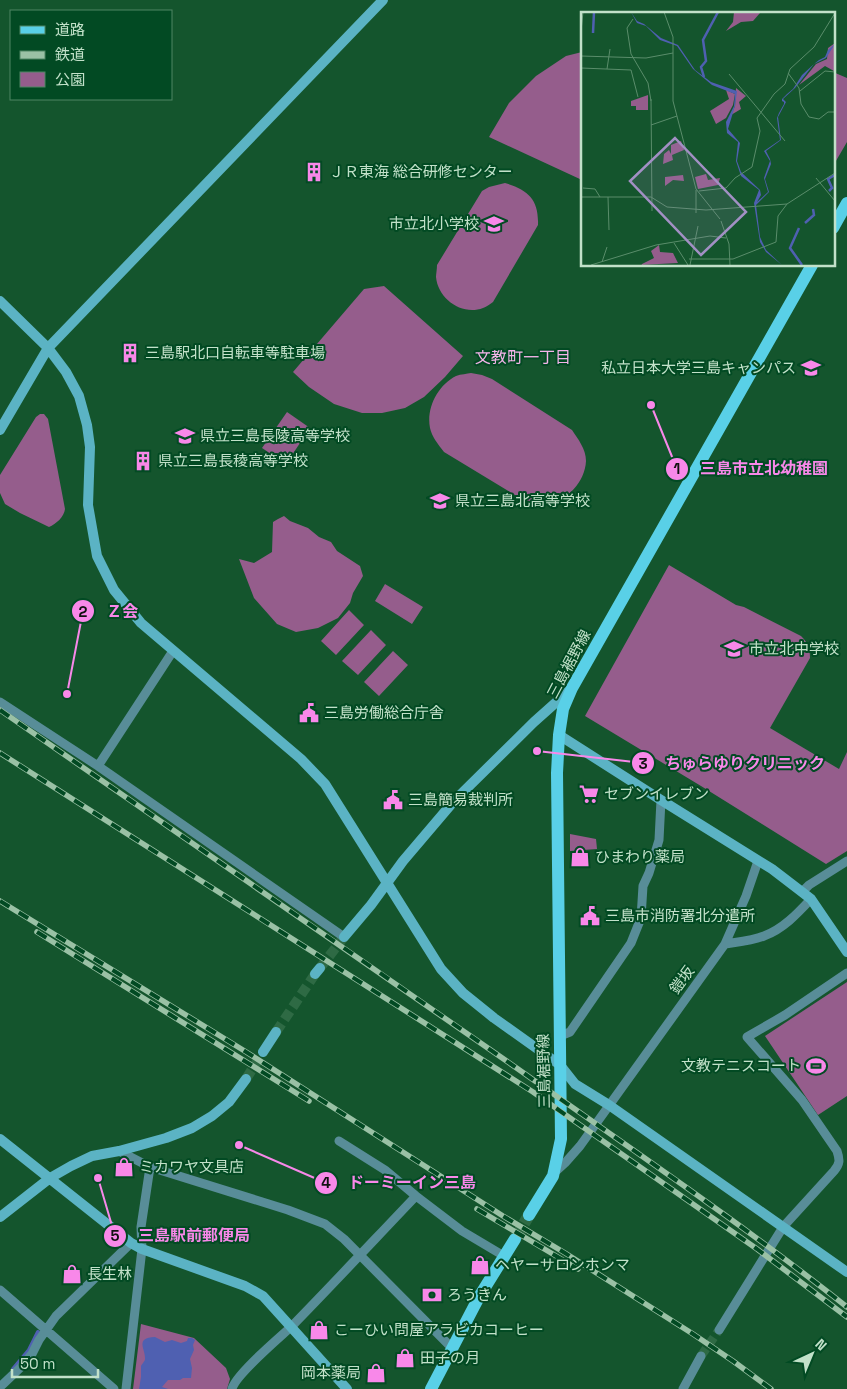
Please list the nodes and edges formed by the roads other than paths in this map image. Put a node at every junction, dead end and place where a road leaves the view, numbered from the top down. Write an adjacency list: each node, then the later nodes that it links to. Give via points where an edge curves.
1 (384, 0): 6 (street)
2 (847, 203): 3 (main road)
3 (834, 226)
4 (811, 266): 9 (main road, 三島裾野線)
5 (0, 301): 6 (street)
6 (48, 348): 7 (street); 8 (street, via 79,396 87,425 90,447 88,505 97,556 114,590 141,623)
7 (0, 430)
8 (173, 651): 12 (street); 16 (street, via 325,784)
9 (572, 688): 11 (main road, 三島裾野線, via 563,709); 16 (street, via 454,801)
10 (0, 702): 12 (street)
11 (559, 735): 13 (street); 24 (main road, 三島裾野線)
12 (98, 766): 19 (street)
13 (661, 800): 14 (street); 24 (street, via 659,840 643,886 642,912 631,943 570,1032)
14 (758, 860): 17 (street); 20 (street, 鎧坂)
15 (847, 861): 17 (street)
16 (387, 883): 19 (street); 26 (street, via 441,969 494,1018)
17 (802, 892): 18 (street)
18 (811, 899): 20 (street, via 785,925 764,936); 21 (street)
19 (344, 937)
20 (725, 944): 28 (street, 鎧坂)
21 (847, 952)
22 (847, 974): 38 (street, via 747,1038 802,1100 840,1160 838,1167)
23 (276, 1032): 25 (street)
24 (560, 1036): 26 (main road, 三島裾野線)
25 (263, 1052)
26 (560, 1065): 28 (street, via 575,1084); 33 (main road, 三島裾野線, via 561,1139)
27 (246, 1079): 31 (street, via 229,1102 192,1128)
28 (609, 1105): 33 (street, 鎧坂, via 580,1146); 38 (street)
29 (0, 1139): 34 (street)
30 (340, 1141): 35 (street, via 385,1170)
31 (119, 1151): 32 (street); 34 (street, via 92,1156)
32 (150, 1167): 41 (street, via 141,1227); 42 (street, via 325,1224)
33 (554, 1173): 36 (main road, 三島裾野線)
34 (50, 1178): 37 (street); 40 (street)
35 (416, 1196): 42 (street); 43 (street, via 462,1231)
36 (529, 1215)
37 (0, 1217)
38 (783, 1227): 44 (street); 48 (street)
39 (515, 1239): 43 (main road)
40 (131, 1243): 41 (street); 47 (street, via 70,1300)
41 (142, 1249): 46 (street, via 245,1286 263,1296); 53 (street)
42 (359, 1255): 46 (street); 49 (street)
43 (504, 1256): 49 (main road)
44 (847, 1272)
45 (0, 1290): 47 (street)
46 (291, 1326): 54 (street, via 233,1383); 55 (street)
47 (46, 1330): 51 (street, via 26,1361); 52 (street)
48 (719, 1330)
49 (453, 1349): 56 (main road)
50 (701, 1356): 57 (street)
51 (0, 1387)
52 (114, 1389)
53 (126, 1389)
54 (232, 1389)
55 (347, 1389)
56 (431, 1389)
57 (683, 1389)

